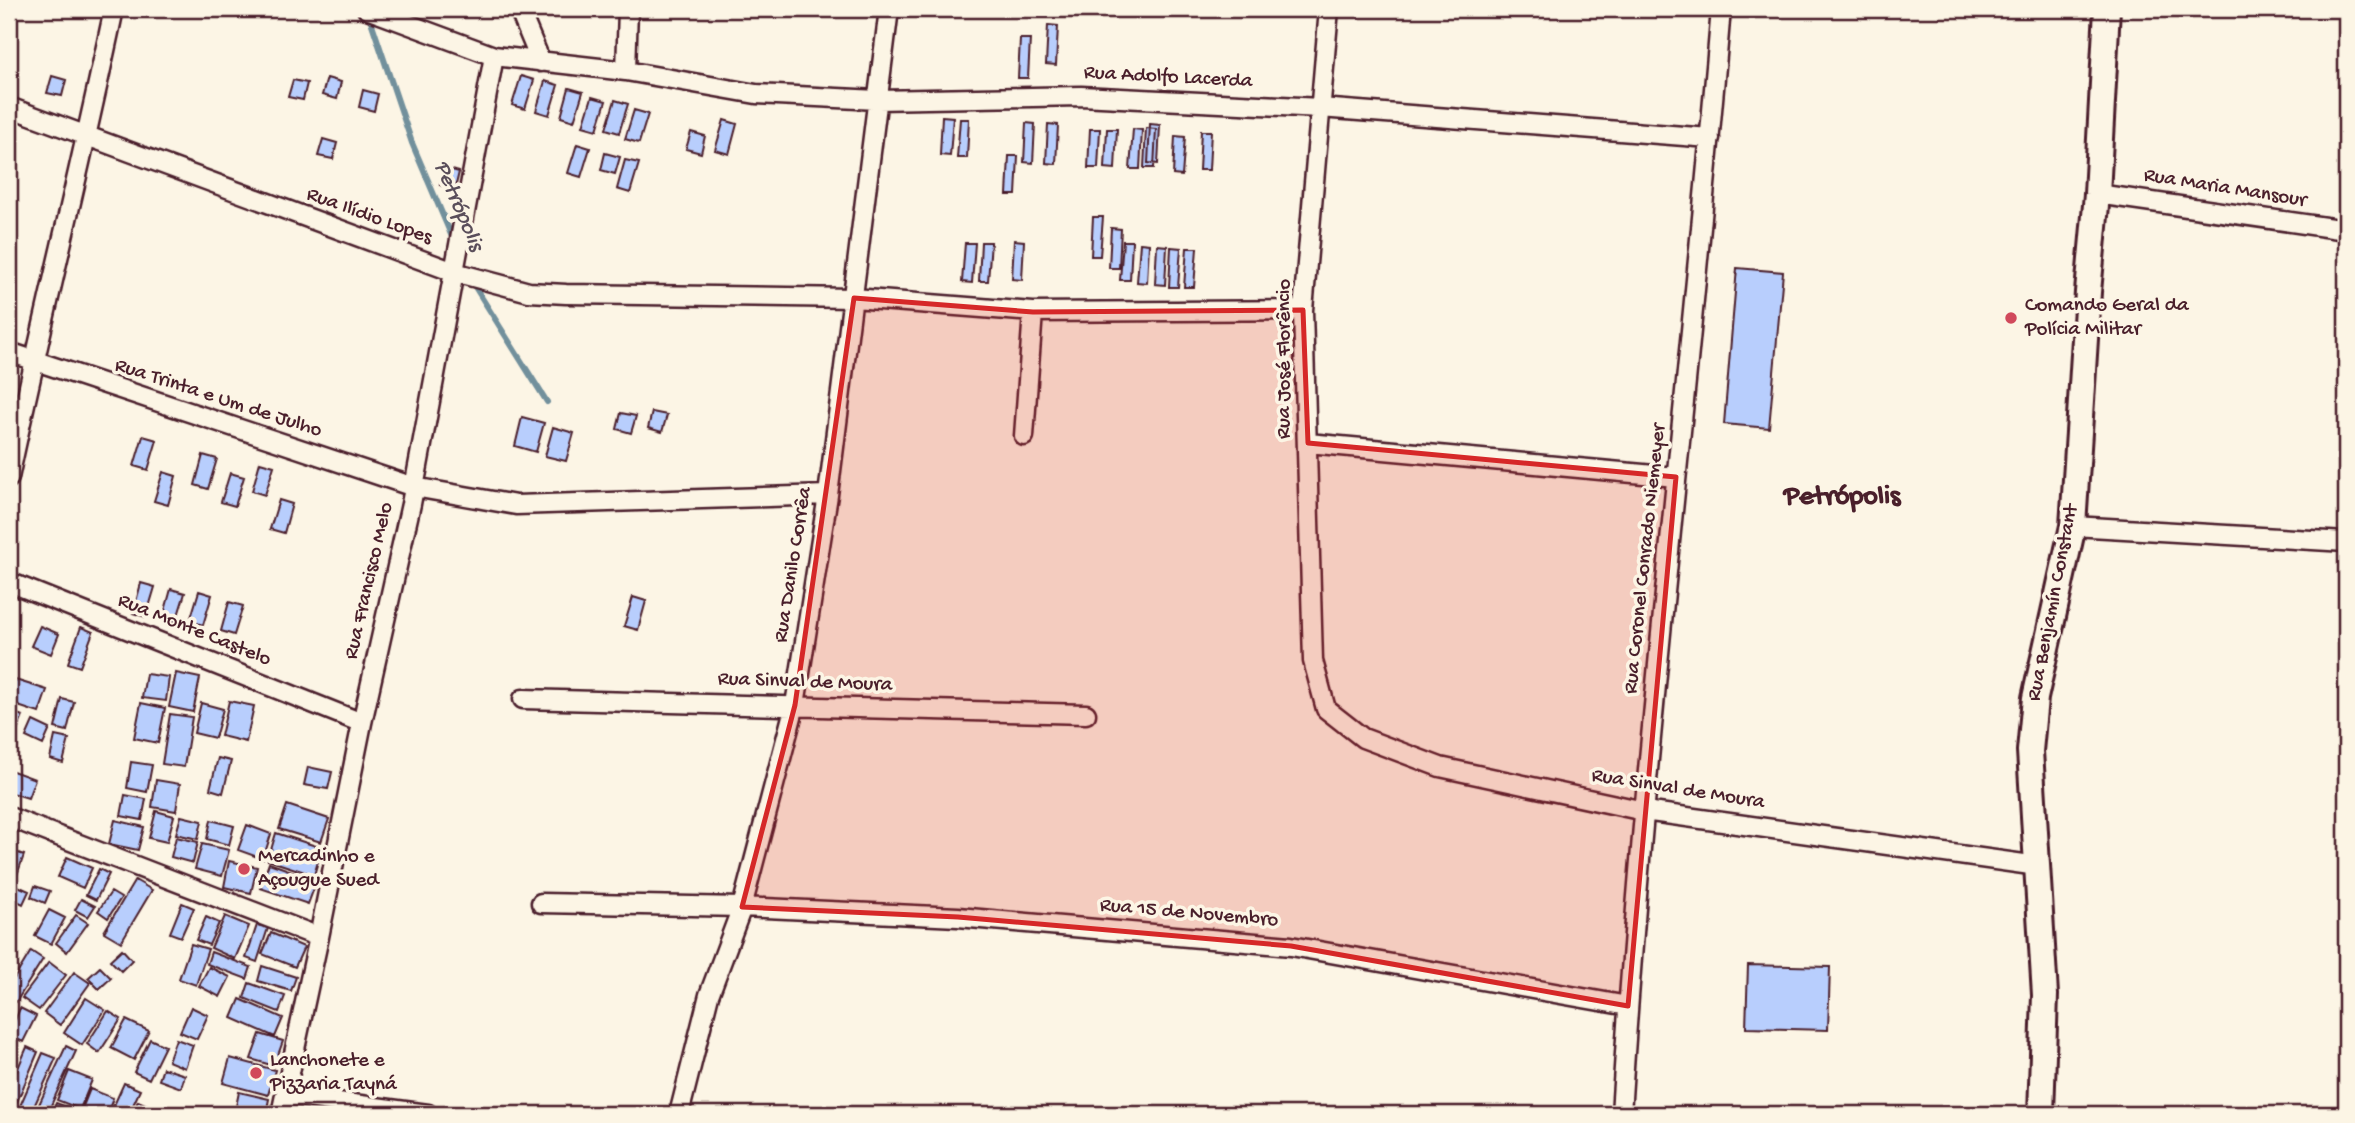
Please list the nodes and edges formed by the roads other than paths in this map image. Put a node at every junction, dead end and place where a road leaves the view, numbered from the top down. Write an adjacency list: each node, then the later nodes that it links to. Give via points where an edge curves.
1 (114, 9): 15 (street)
2 (367, 9): 9 (street)
3 (519, 9): 10 (street)
4 (628, 9): 11 (street)
5 (889, 9): 12 (street, Rua Danilo Corrêa)
6 (1329, 9): 14 (street, Rua José Florêncio)
7 (1721, 9): 16 (street, Rua Coronel Conrado Niemeyer)
8 (2108, 9): 17 (street, Rua Benjamín Constant)
9 (494, 56): 10 (street, Rua Adolfo Lacerda); 19 (street, Rua Francisco Melo)
10 (541, 62): 11 (street, Rua Adolfo Lacerda)
11 (626, 71): 12 (street, Rua Adolfo Lacerda, via 756,94)
12 (878, 100): 14 (street, Rua Adolfo Lacerda, via 1082,96); 20 (street, Rua Danilo Corrêa)
13 (9, 107): 15 (street, Rua Ilídio Lopes)
14 (1320, 108): 16 (street, Rua Adolfo Lacerda); 21 (street, Rua José Florêncio)
15 (87, 137): 19 (street, Rua Ilídio Lopes); 24 (street)
16 (1710, 138): 27 (street, Rua Coronel Conrado Niemeyer)
17 (2097, 194): 18 (street, Rua Maria Mansour); 31 (street, Rua Benjamín Constant)
18 (2346, 230)
19 (454, 272): 20 (street, Rua Ilídio Lopes, via 528,292); 29 (street, Rua Francisco Melo)
20 (855, 298): 22 (street, Rua Ilídio Lopes); 30 (street, Rua Danilo Corrêa)
21 (1304, 310): 22 (street, Rua Ilídio Lopes); 26 (street, Rua José Florêncio)
22 (1033, 312): 25 (street)
23 (9, 352): 24 (street, Rua Trinta e Um de Julho)
24 (33, 362): 28 (street); 29 (street, Rua Trinta e Um de Julho)
25 (1024, 436)
26 (1308, 443): 27 (street); 36 (street, Rua José Florêncio, via 1313,661)
27 (1676, 477): 39 (street, Rua Coronel Conrado Niemeyer)
28 (9, 478)
29 (414, 487): 30 (street, Rua Trinta e Um de Julho, via 516,505); 38 (street, Rua Francisco Melo)
30 (828, 495): 35 (street, Rua Danilo Corrêa)
31 (2073, 526): 32 (street); 41 (street, Rua Benjamín Constant, via 2033,712 2030,751)
32 (2346, 542)
33 (9, 582): 38 (street, Rua Monte Castelo)
34 (523, 699): 35 (street, Rua Sinval de Moura)
35 (795, 705): 37 (street, Rua Sinval de Moura); 43 (street, Rua Danilo Corrêa)
36 (1326, 709): 39 (street, Rua Sinval de Moura, via 1363,738 1440,767)
37 (1086, 715)
38 (362, 723): 44 (street, Rua Francisco Melo)
39 (1644, 811): 41 (street, Rua Sinval de Moura); 45 (street, Rua Coronel Conrado Niemeyer)
40 (9, 817): 44 (street)
41 (2038, 866): 51 (street, Rua Benjamín Constant, via 2045,995)
42 (541, 903): 43 (street, Rua 15 de Novembro)
43 (742, 907): 45 (street, Rua 15 de Novembro, via 958,916 1291,946); 49 (street, Rua Danilo Corrêa, via 709,995)
44 (319, 937): 46 (street, Rua Francisco Melo)
45 (1628, 1006): 50 (street, Rua Coronel Conrado Niemeyer)
46 (285, 1095): 47 (street, Rua Francisco Melo); 48 (street)
47 (281, 1114)
48 (428, 1114)
49 (679, 1114)
50 (1621, 1114)
51 (2041, 1114)

